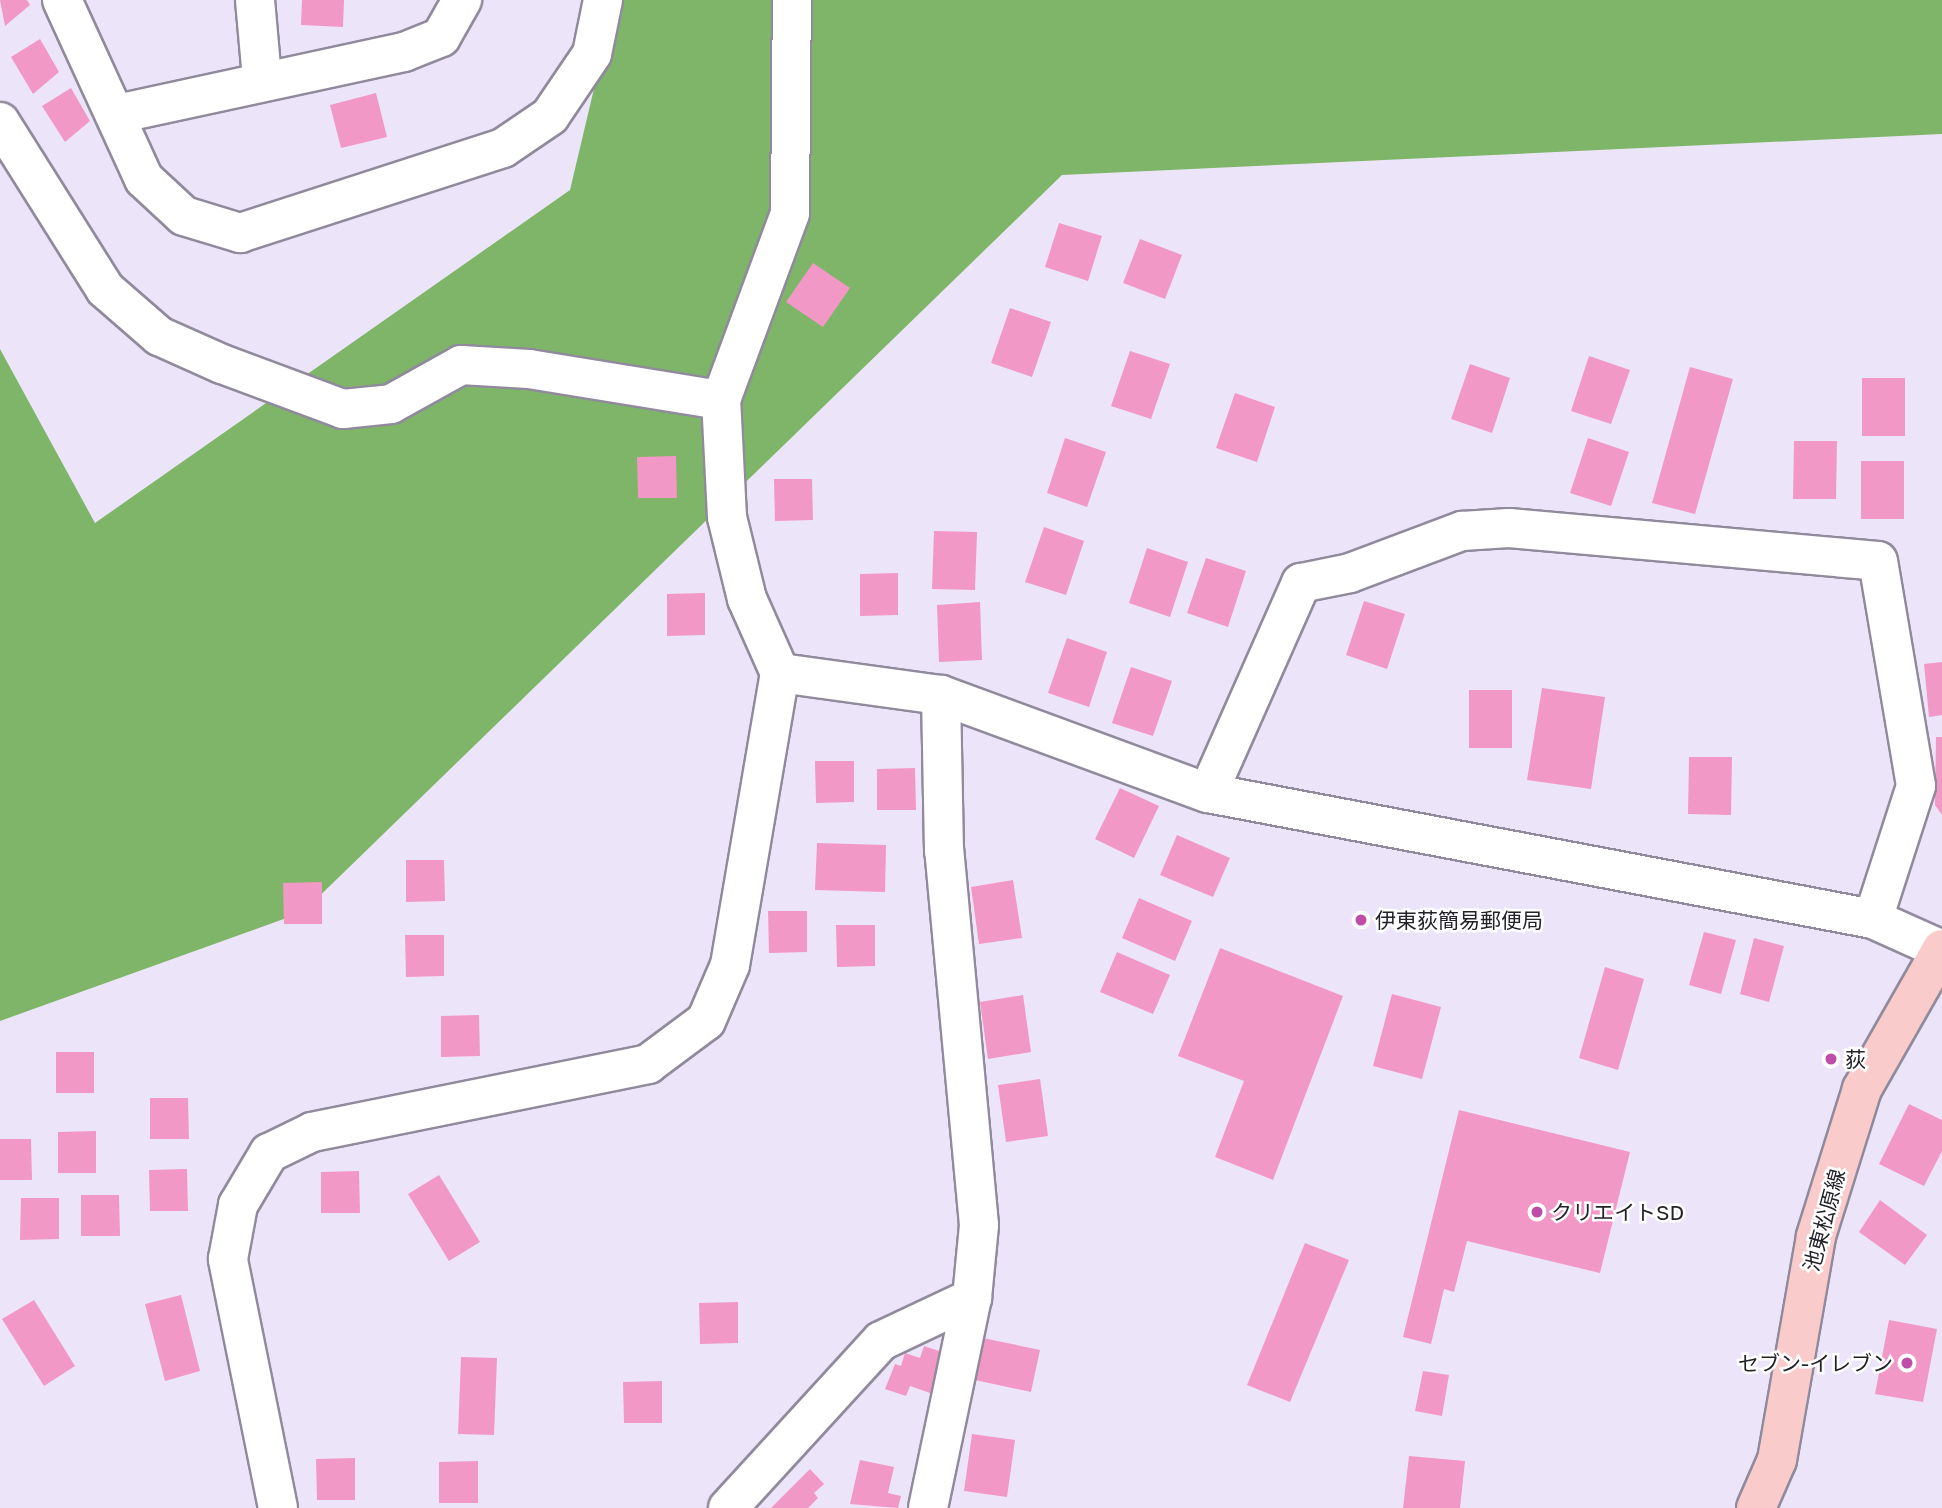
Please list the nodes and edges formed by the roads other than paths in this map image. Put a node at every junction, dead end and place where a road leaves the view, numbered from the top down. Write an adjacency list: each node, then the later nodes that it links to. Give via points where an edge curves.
1 (62, 0): 7 (street)
2 (255, 0): 6 (street)
3 (462, 0): 6 (street, via 441,37 404,52)
4 (604, 0): 7 (street, via 592,54 557,105 503,148 240,233 184,216 144,179)
5 (792, 0): 9 (street, via 790,213)
6 (262, 79): 7 (street)
7 (117, 114)
8 (0, 122): 9 (street, via 105,289 159,336 222,364 343,409 391,404 461,365 528,369)
9 (721, 400): 10 (street, via 727,517 747,599)
10 (780, 674): 11 (street); 16 (street, via 730,965 706,1021 648,1064 312,1132 269,1153 238,1205 228,1259)
11 (941, 695): 12 (street); 15 (street, via 944,852 978,1212)
12 (1208, 793): 13 (street); 13 (street, via 1301,583 1350,573 1462,531 1509,528 1878,561 1916,786)
13 (1872, 919): 14 (street)
14 (1942, 949): 19 (main road, 池東松原線, via 1863,1089 1816,1236 1777,1460)
15 (972, 1298): 17 (street, via 881,1341); 18 (street)
16 (278, 1508)
17 (728, 1508)
18 (928, 1508)
19 (1756, 1508)

